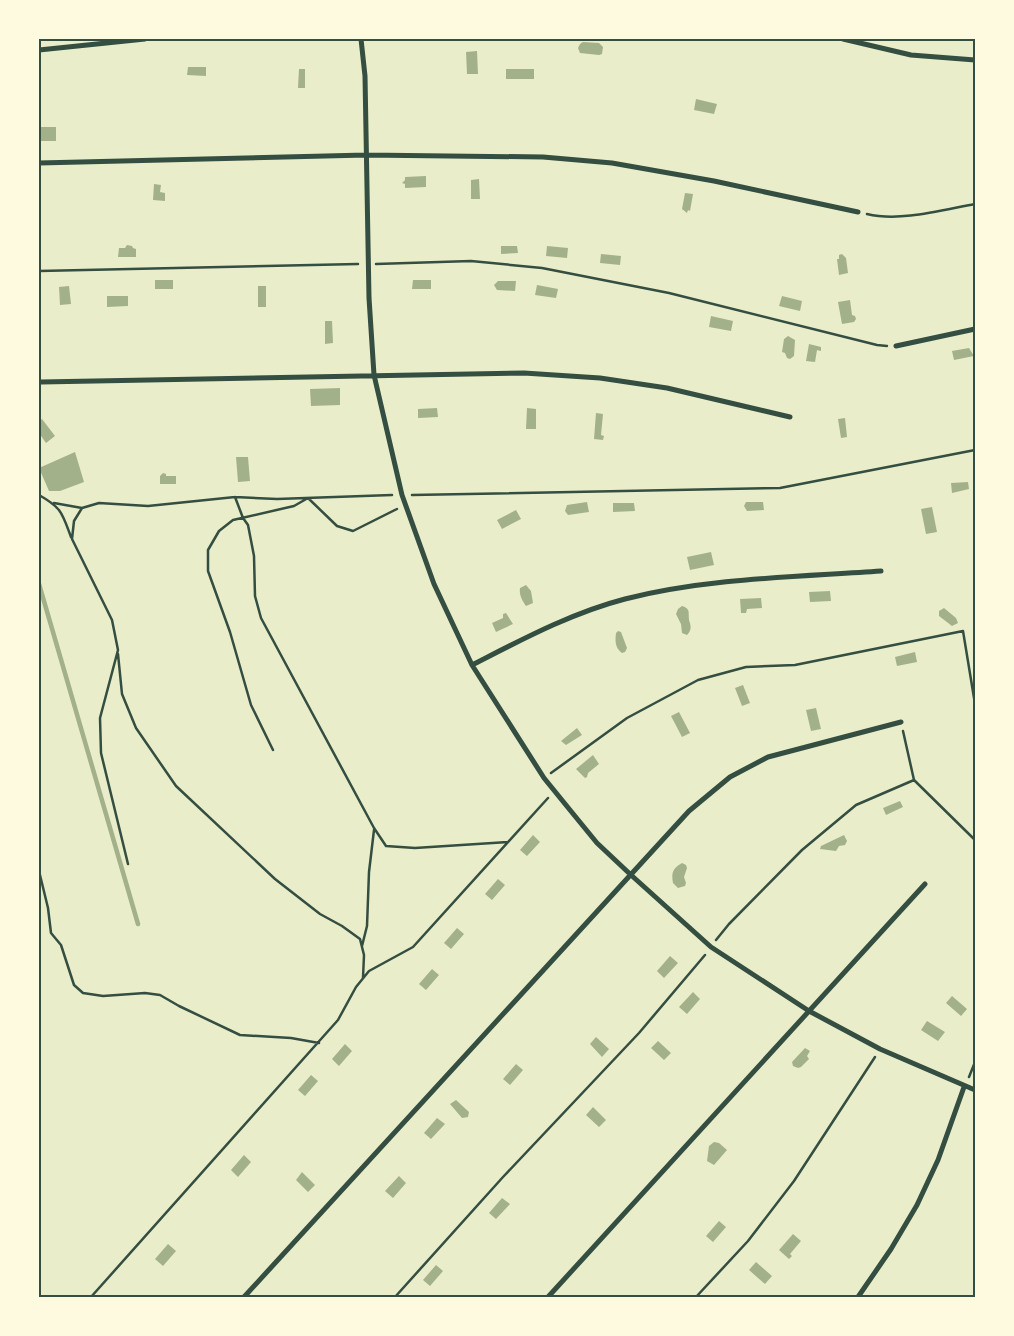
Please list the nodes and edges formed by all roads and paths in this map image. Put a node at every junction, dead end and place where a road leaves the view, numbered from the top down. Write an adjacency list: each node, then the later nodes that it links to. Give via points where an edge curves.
1 (145, 39): 4 (street)
2 (361, 39): 6 (street)
3 (843, 39): 5 (street, via 911,55)
4 (39, 50)
5 (975, 60)
6 (366, 155): 7 (street); 9 (street, via 543,157 612,163); 10 (street)
7 (39, 163)
8 (975, 204): 9 (path, via 914,216 875,216)
9 (858, 212)
10 (368, 264): 11 (path); 13 (path, via 470,261 542,268 669,293 877,345); 14 (street)
11 (39, 271)
12 (975, 329): 13 (street)
13 (896, 346)
14 (374, 375): 15 (street); 16 (street, via 524,373 600,378 667,388); 19 (street)
15 (41, 382)
16 (790, 417)
17 (975, 450): 19 (path, via 780,488)
18 (39, 495): 22 (path)
19 (402, 495): 21 (path); 23 (street)
20 (235, 497): 21 (path); 24 (path, via 148,506 99,503); 25 (path)
21 (308, 498): 23 (path, via 337,526 353,531); 25 (path, via 294,506)
22 (54, 503): 24 (path); 26 (path, via 62,512)
23 (405, 505): 29 (street, via 434,584)
24 (82, 508): 26 (path, via 74,521)
25 (243, 518): 32 (path, via 233,520 218,531 208,550 208,571 251,705); 36 (path, via 248,525 254,556 254,596 261,618)
26 (72, 539): 28 (path, via 112,620)
27 (881, 571): 29 (street, via 666,590 588,611)
28 (118, 650): 39 (path, via 100,718 101,753); 43 (path, via 122,694 136,728 176,786 275,880 360,939)
29 (472, 665): 33 (street)
30 (975, 704): 33 (path, via 963,631 794,665 746,667 698,680 626,718)
31 (901, 722): 34 (path); 41 (street, via 768,757 730,777 689,811)
32 (273, 750)
33 (544, 778): 35 (street)
34 (914, 780): 37 (path); 44 (path, via 856,805 802,850 729,924)
35 (554, 792): 38 (path); 41 (street, via 597,843)
36 (374, 828): 38 (path, via 386,846 415,848); 43 (path, via 367,926)
37 (975, 840)
38 (508, 842): 45 (path, via 413,947 369,971)
39 (128, 864)
40 (39, 871): 47 (path, via 51,933 61,946 74,985 83,992 103,996 160,995 240,1035)
41 (631, 875): 44 (street); 53 (street)
42 (925, 884): 46 (street)
43 (362, 946): 45 (path)
44 (711, 947): 46 (street); 54 (path, via 639,1033)
45 (363, 979): 47 (path, via 338,1020)
46 (809, 1011): 48 (street); 55 (street)
47 (318, 1043): 52 (path)
48 (880, 1049): 50 (street); 56 (path, via 794,1181 748,1241)
49 (975, 1062): 50 (path)
50 (964, 1087): 51 (street); 57 (street, via 938,1160 917,1205)
51 (975, 1090)
52 (91, 1297)
53 (244, 1297)
54 (395, 1297)
55 (548, 1297)
56 (696, 1297)
57 (858, 1297)

